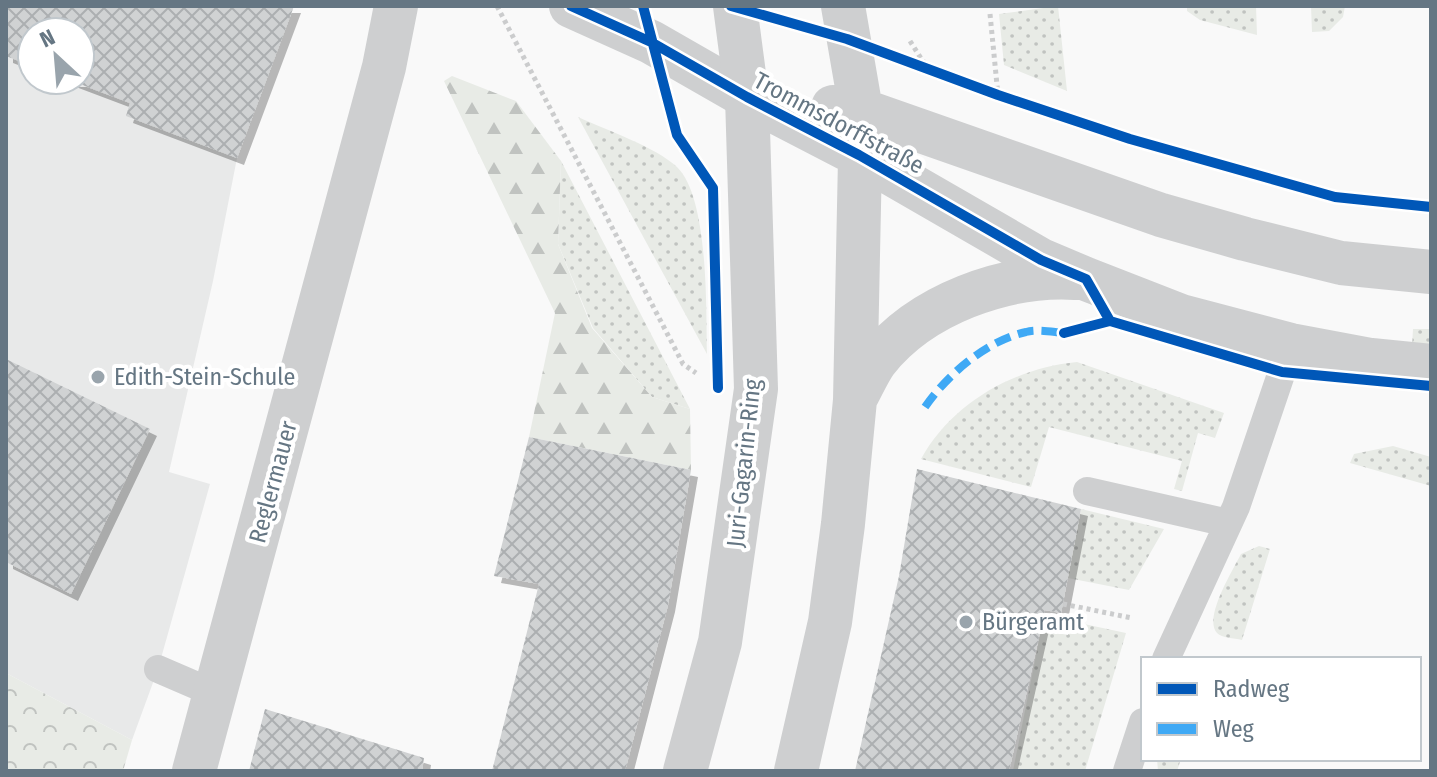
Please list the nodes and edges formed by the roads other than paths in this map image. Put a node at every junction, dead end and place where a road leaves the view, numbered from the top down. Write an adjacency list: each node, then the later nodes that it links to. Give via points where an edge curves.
1 (396, 6): 17 (street, Reglermauer)
2 (571, 6): 5 (street, Trommsdorffstraße, via 651,42)
3 (735, 6): 5 (street, Juri-Gagarin-Ring)
4 (845, 22): 6 (street)
5 (747, 97): 6 (street, Trommsdorffstraße); 7 (street, Trommsdorffstraße); 20 (street, Juri-Gagarin-Ring, via 756,389 720,642)
6 (861, 110): 7 (street); 8 (street, Trommsdorffstraße, via 1245,239 1341,263)
7 (859, 155): 9 (street, Trommsdorffstraße, via 1041,260); 12 (street)
8 (1431, 272)
9 (1086, 279): 10 (street, Trommsdorffstraße, via 1181,316); 12 (street, via 1022,280 935,312 896,339 875,363)
10 (1291, 345): 11 (street, Trommsdorffstraße); 14 (lane)
11 (1431, 366)
12 (855, 400): 21 (street, via 830,622)
13 (1087, 491): 14 (lane)
14 (1232, 515): 15 (lane)
15 (1167, 657)
16 (158, 669): 17 (lane)
17 (216, 694): 19 (street, Reglermauer)
18 (1141, 728): 22 (lane)
19 (194, 771)
20 (685, 771)
21 (796, 771)
22 (1127, 771)

